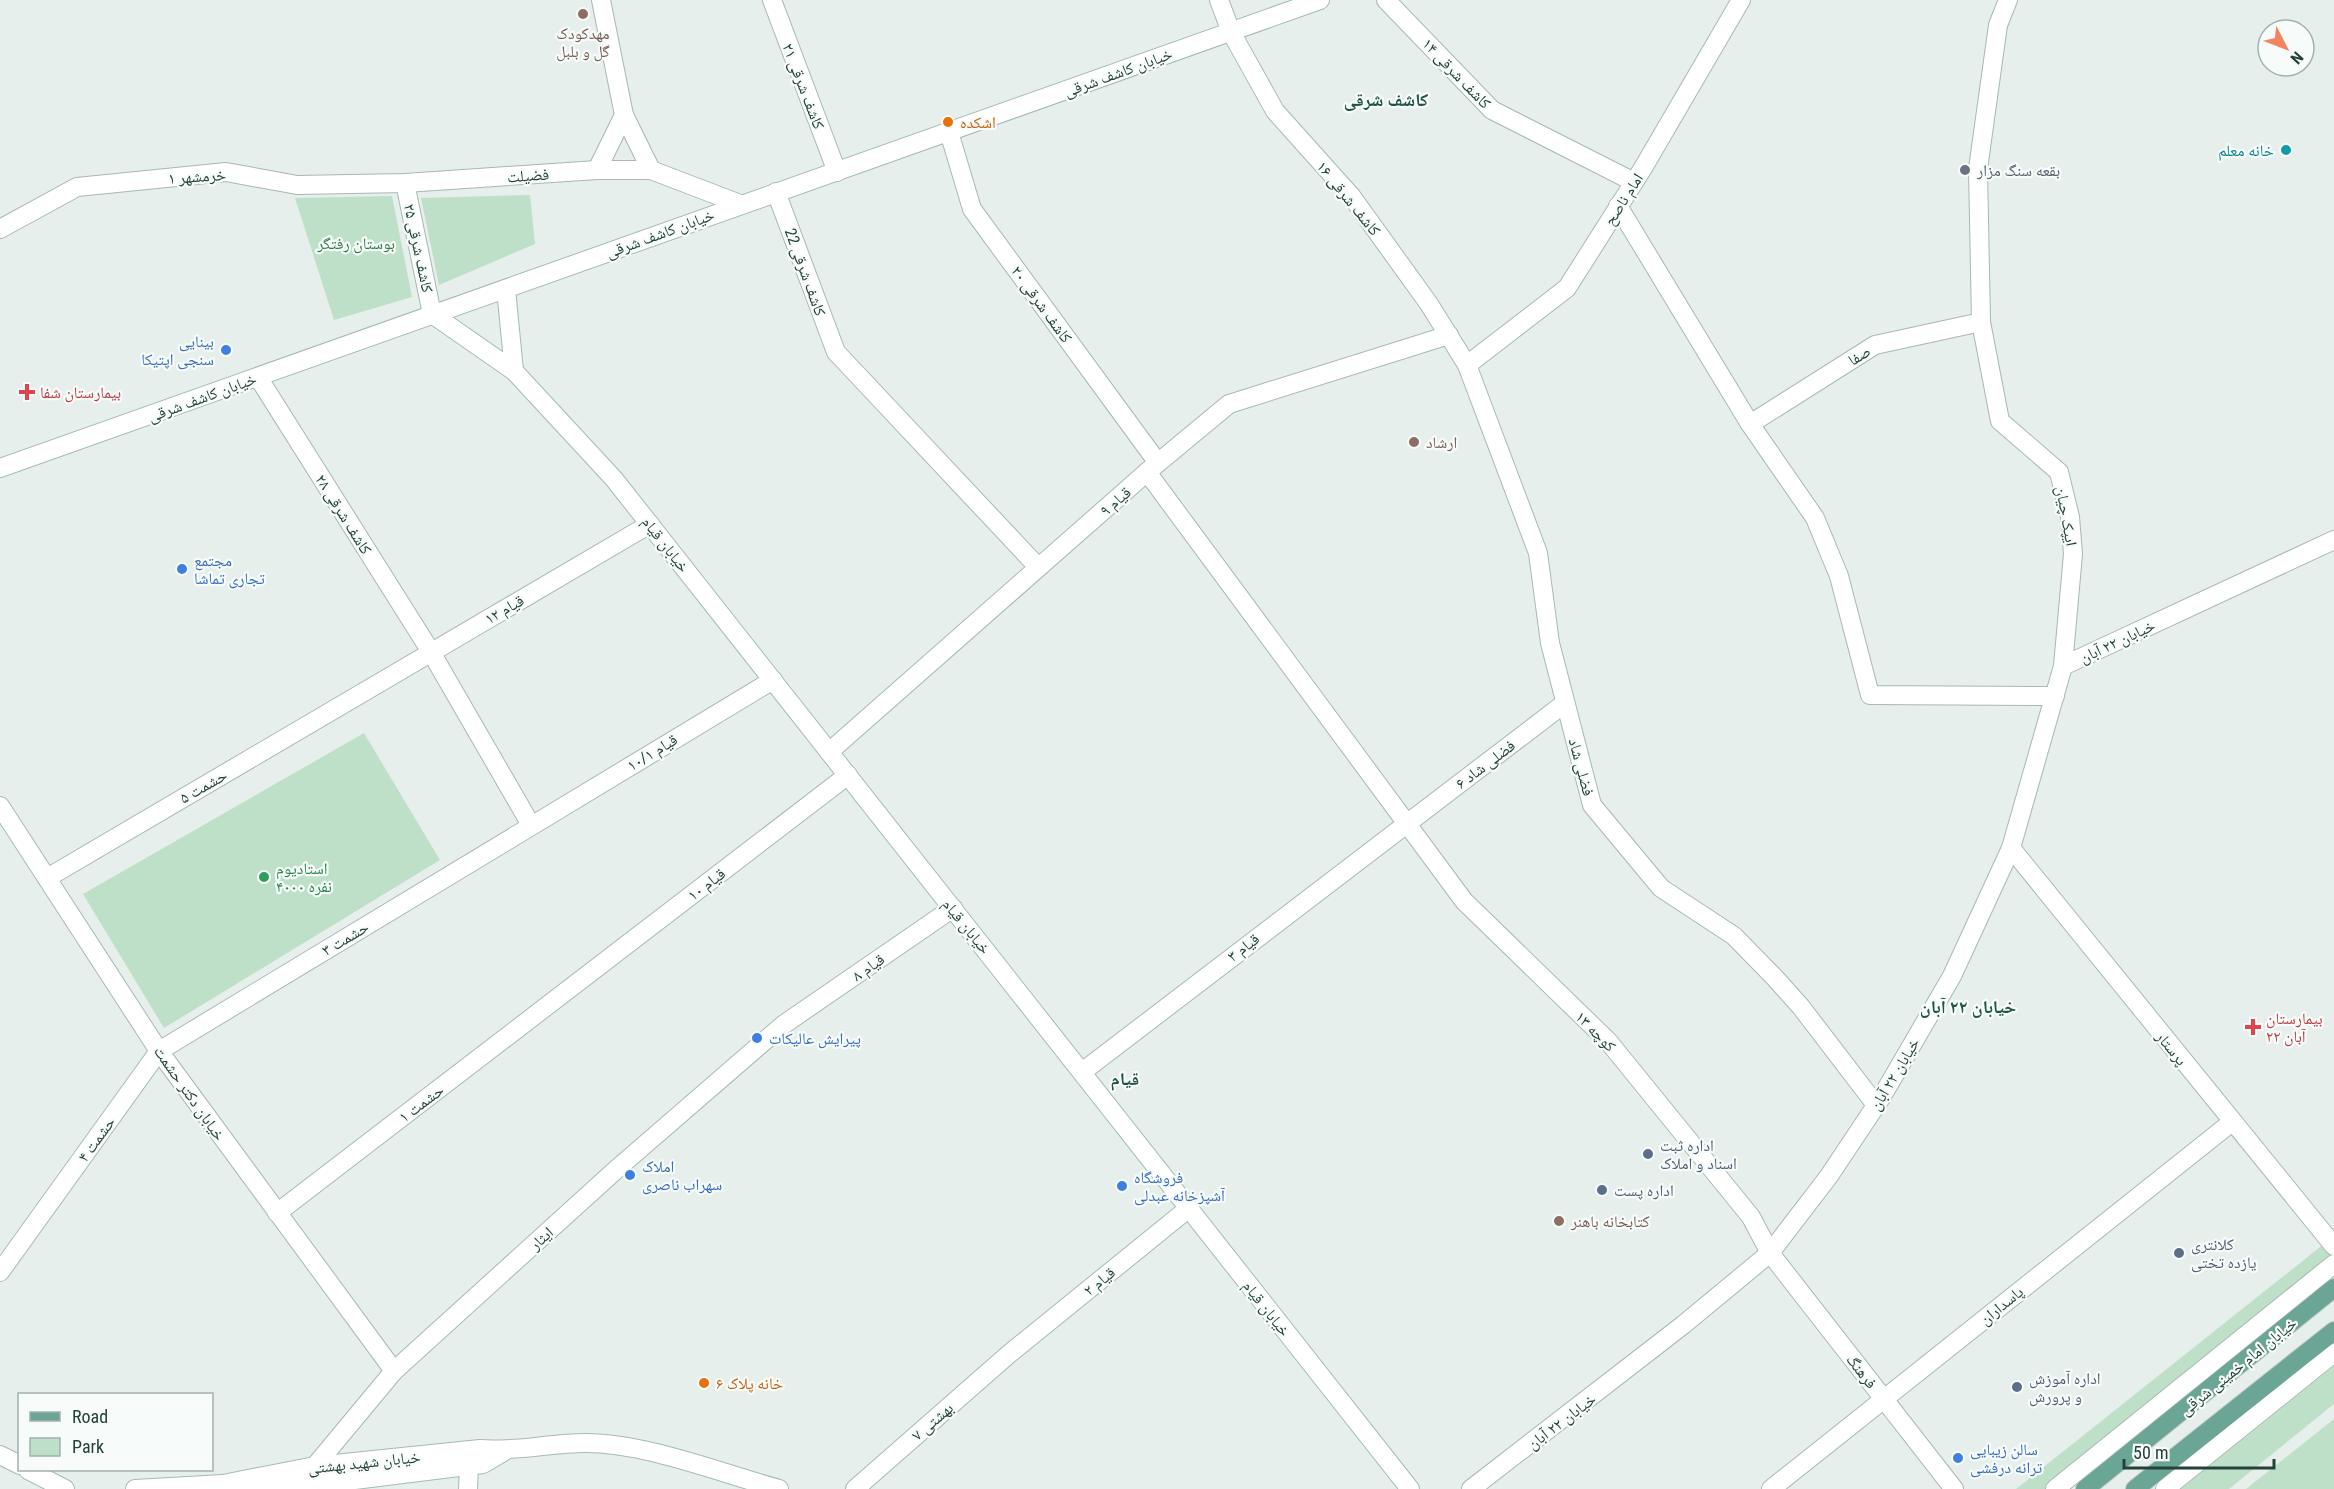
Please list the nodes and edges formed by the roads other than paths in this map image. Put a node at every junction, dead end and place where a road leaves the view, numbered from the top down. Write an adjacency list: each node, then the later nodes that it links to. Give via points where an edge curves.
1 (601, 0): 9 (street)
2 (772, 0): 13 (street, کاشف شرقی ۲۱)
3 (1219, 0): 8 (street, کاشف شرقی ۱۶)
4 (1320, 0): 8 (street, خیابان کاشف شرقی)
5 (1386, 0): 14 (street, کاشف شرقی ۱۴, via 1492,110)
6 (1741, 0): 14 (street, امام ناصح)
7 (2008, 0): 22 (street, ایپک چیان, via 1998,25 1978,169)
8 (1231, 32): 10 (street, خیابان کاشف شرقی); 23 (street, کاشف شرقی ۱۶, via 1275,111 1352,197)
9 (624, 115): 11 (street); 12 (street)
10 (949, 132): 13 (street, خیابان کاشف شرقی); 29 (street, کاشف شرقی ۲۰, via 972,209)
11 (597, 170): 12 (street, فضیلت); 15 (street, فضیلت)
12 (651, 170): 17 (street, فضیلت)
13 (837, 172): 16 (street, خیابان کاشف شرقی)
14 (1634, 182): 18 (street, امام ناصح)
15 (405, 183): 19 (street, خرمشهر ۱, via 297,185 225,172 77,187); 21 (street, کاشف شرقی ۲۵)
16 (776, 192): 17 (street, خیابان کاشف شرقی); 32 (street, کاشف شرقی 22, via 836,352)
17 (740, 204): 20 (street, خیابان کاشف شرقی)
18 (1618, 206): 24 (street, امام ناصح, via 1567,288); 27 (street)
19 (0, 229)
20 (506, 289): 21 (street, خیابان کاشف شرقی); 25 (street)
21 (432, 314): 25 (street, خیابان قیام); 26 (street, خیابان کاشف شرقی)
22 (1982, 322): 27 (street, صفا, via 1875,345); 34 (street, ایپک چیان, via 2000,421 2059,472 2070,517 2073,554)
23 (1449, 335): 24 (street, کاشف شرقی ۱۶); 29 (street, قیام ۹, via 1229,404)
24 (1467, 365): 38 (street, فضلی شاد, via 1538,553 1550,643)
25 (514, 371): 30 (street, خیابان قیام, via 615,479)
26 (258, 377): 28 (street, خیابان کاشف شرقی); 33 (street, کاشف شرقی ۲۸)
27 (1750, 424): 37 (street, via 1815,518 1839,576 1870,695)
28 (0, 468)
29 (1153, 468): 32 (street, قیام ۹); 42 (street, کاشف شرقی ۲۰)
30 (650, 524): 33 (street, قیام ۱۲); 35 (street, خیابان قیام)
31 (2334, 540): 34 (street, خیابان ۲۲ آبان)
32 (1038, 567): 39 (street, قیام ۹)
33 (431, 652): 36 (street, قیام ۱۲); 43 (street, کاشف شرقی ۲۸)
34 (2063, 666): 37 (street, خیابان ۲۲ آبان)
35 (773, 680): 39 (street, خیابان قیام); 43 (street, قیام ۱۰/۱)
36 (358, 695): 45 (street, حشمت ۵)
37 (2055, 696): 44 (street, خیابان ۲۲ آبان)
38 (1564, 703): 42 (street, فضلی شاد ۶); 51 (street, فضلی شاد, via 1592,805 1661,888 1734,936 1768,970)
39 (829, 752): 40 (street, خیابان قیام)
40 (848, 775): 46 (street, خیابان قیام); 47 (street, قیام ۱۰)
41 (2, 815): 45 (street, خیابان دکتر حشمت)
42 (1405, 824): 50 (street, قیام ۳); 56 (street, کوچه ۱۳, via 1464,901 1608,1041 1723,1180 1751,1217)
43 (531, 825): 49 (street, حشمت ۳)
44 (2011, 848): 51 (street, خیابان ۲۲ آبان, via 1952,976); 52 (street, پرستار)
45 (47, 878): 49 (street, خیابان دکتر حشمت)
46 (953, 908): 48 (street, قیام ۸); 50 (street, خیابان قیام)
47 (564, 993): 54 (street, حشمت ۱)
48 (783, 1025): 63 (street, ایثار)
49 (159, 1051): 54 (street, خیابان دکتر حشمت); 58 (street, حشمت ۴)
50 (1082, 1072): 53 (street, خیابان قیام)
51 (1876, 1105): 56 (street, خیابان ۲۲ آبان, via 1830,1176)
52 (2232, 1122): 55 (street, پرستار); 64 (street, پاسداران)
53 (1189, 1208): 62 (street, قیام ۲); 78 (street, خیابان قیام)
54 (277, 1214): 63 (street, خیابان دکتر حشمت)
55 (2334, 1246)
56 (1770, 1253): 64 (street, فرهنگ); 79 (street, خیابان ۲۲ آبان, via 1683,1326)
57 (2334, 1264): 82 (street)
58 (0, 1272)
59 (2334, 1288): 83 (main road, خیابان امام خمینی شرقی)
60 (2334, 1331): 84 (main road, خیابان امام خمینی شرقی)
61 (2334, 1353): 85 (street)
62 (1009, 1354): 77 (street, بهشتی ۷)
63 (394, 1371): 68 (street, ایثار)
64 (1884, 1399): 80 (street, پاسداران); 81 (street, فرهنگ)
65 (506, 1451): 68 (street, خیابان شهید بهشتی, via 480,1449); 69 (street, خیابان شهید بهشتی, via 483,1464); 76 (street, خیابان شهید بهشتی, via 586,1443 638,1449)
66 (0, 1455): 67 (street)
67 (18, 1464)
68 (315, 1466): 71 (street, خیابان شهید بهشتی)
69 (469, 1466): 72 (street, خیابان شهید بهشتی); 75 (street)
70 (30, 1471): 73 (street)
71 (223, 1484): 72 (street, خیابان شهید بهشتی); 74 (street, خیابان شهید بهشتی)
72 (287, 1487)
73 (64, 1489)
74 (135, 1489)
75 (468, 1489)
76 (779, 1489)
77 (855, 1489)
78 (1410, 1489)
79 (1471, 1489)
80 (1771, 1489)
81 (1954, 1489)
82 (2055, 1489)
83 (2085, 1489)
84 (2135, 1489)
85 (2165, 1489)

